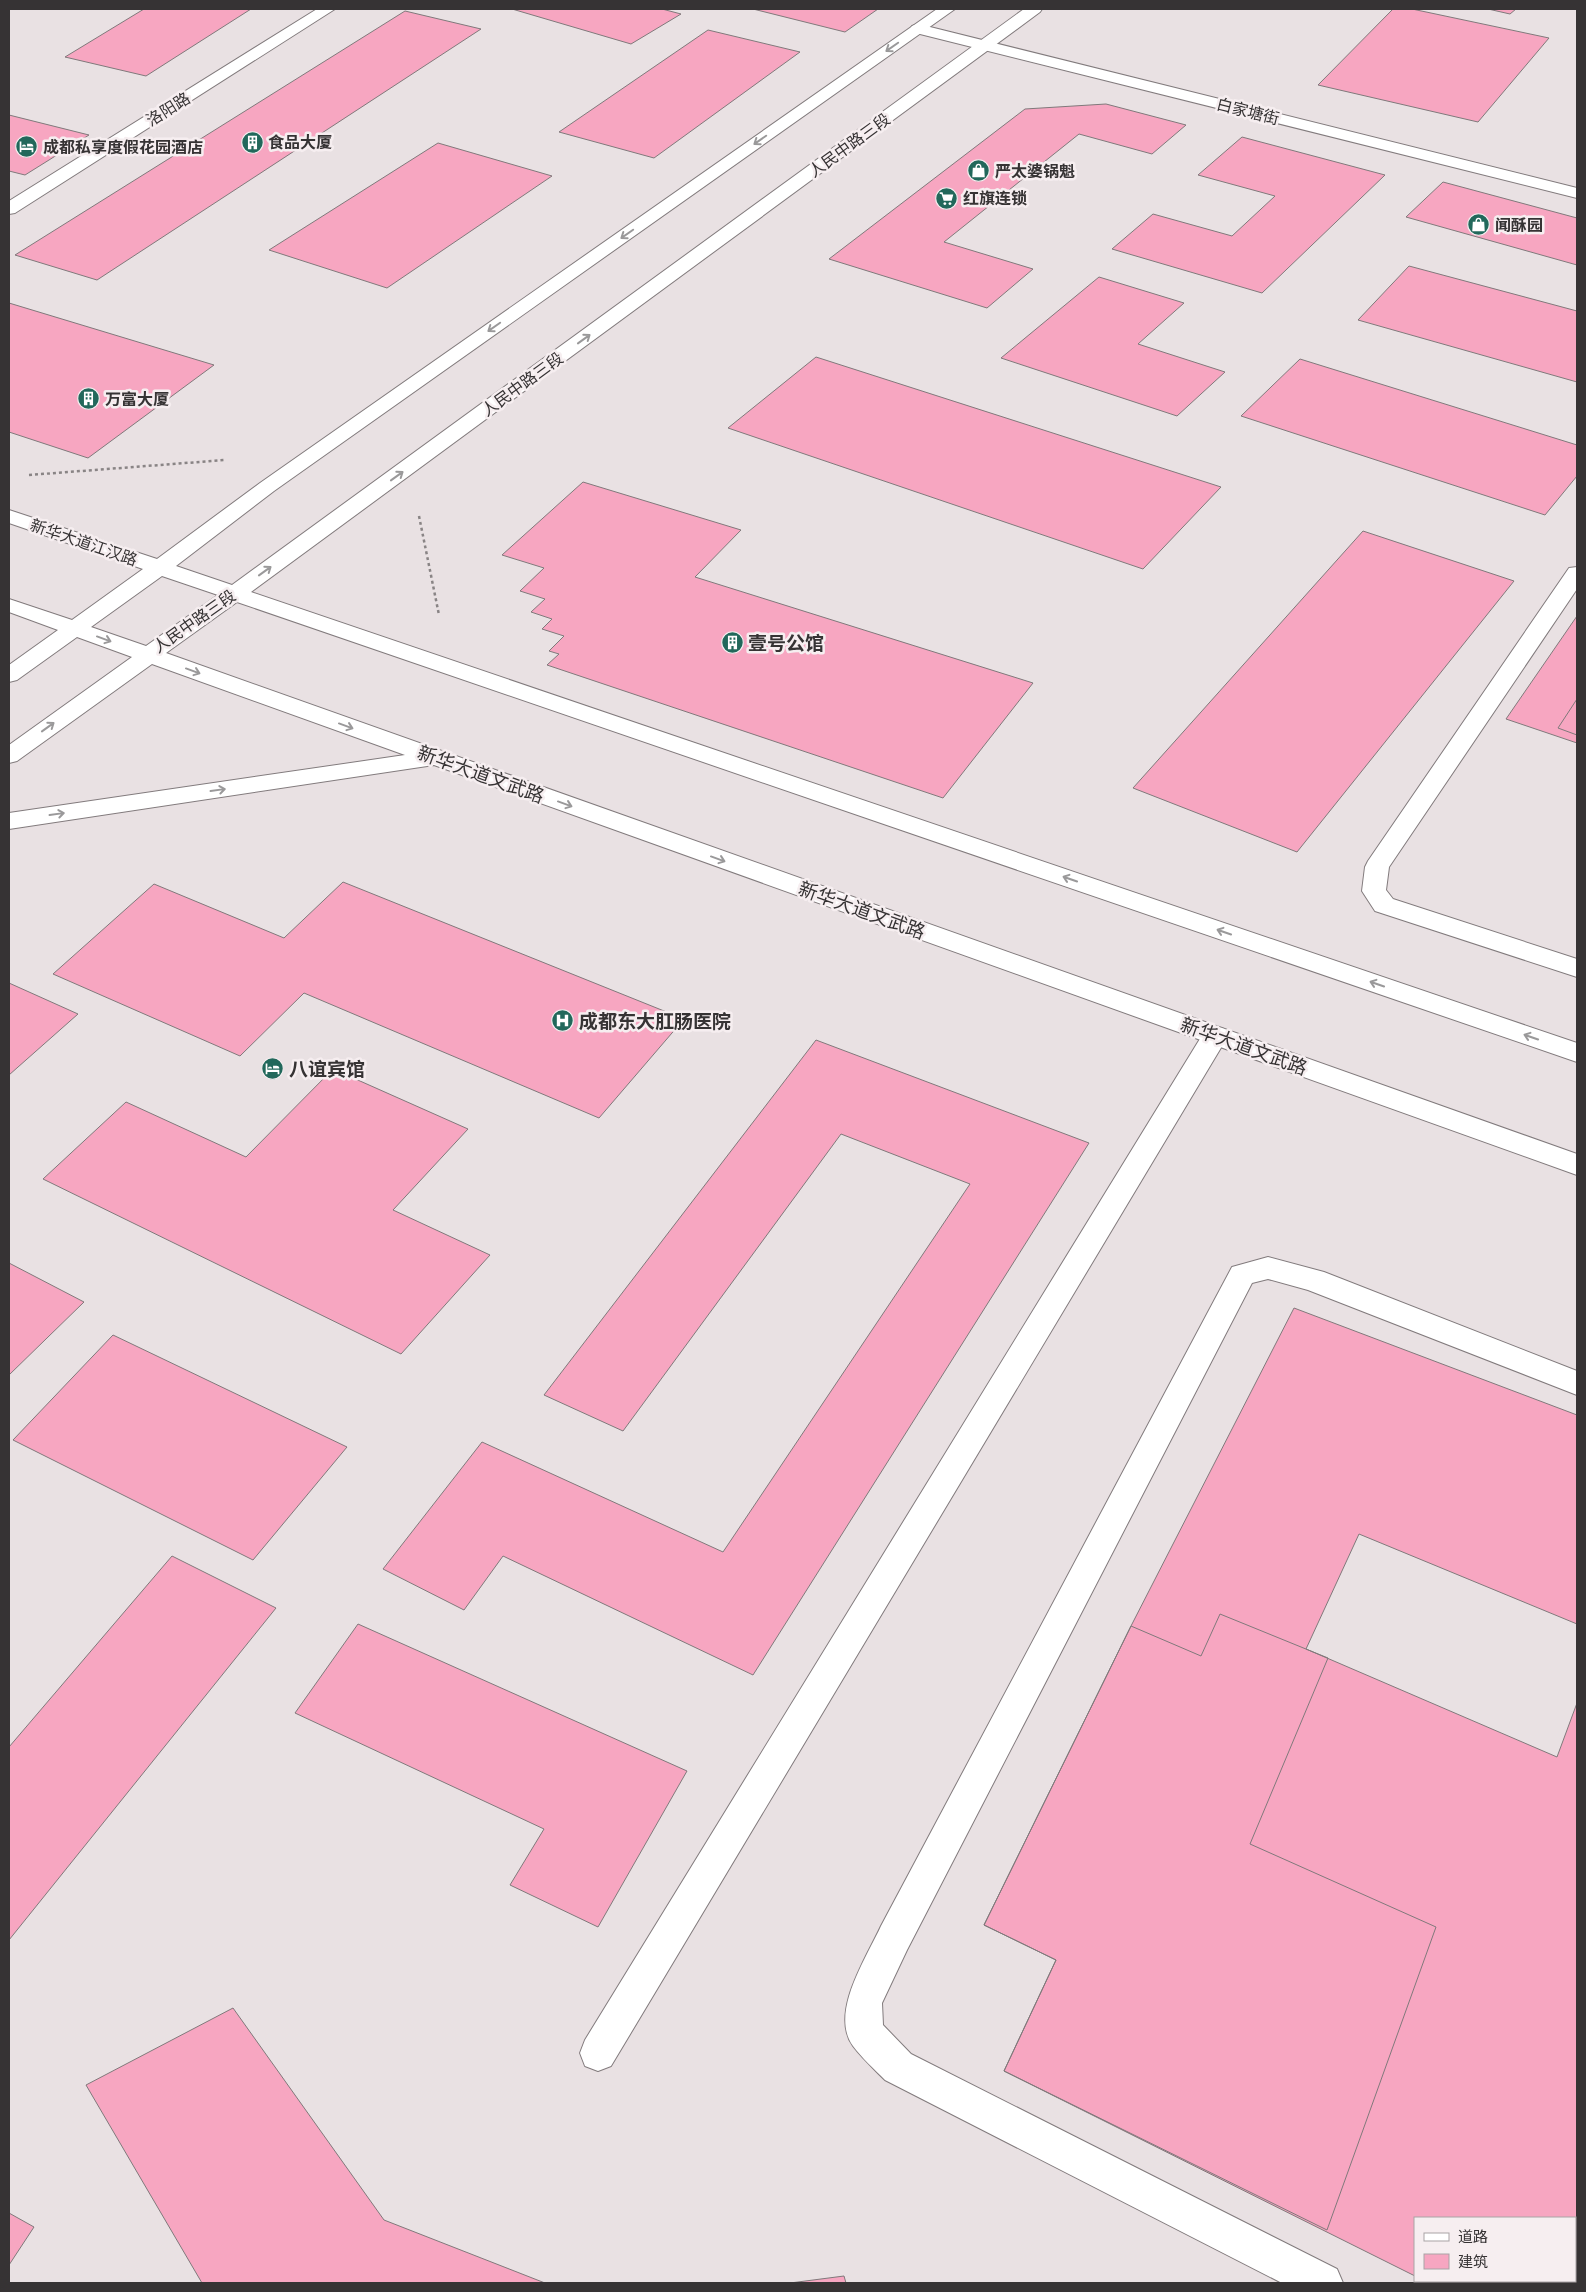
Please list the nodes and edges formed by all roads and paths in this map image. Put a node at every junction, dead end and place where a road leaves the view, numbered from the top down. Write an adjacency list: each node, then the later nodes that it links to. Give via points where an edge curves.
1 (326, 9): 7 (main road, 洛阳路)
2 (947, 9): 4 (main road)
3 (1034, 9): 5 (main road, 人民中路三段)
4 (918, 29): 5 (main road, 白家塘街); 12 (main road, one-way to 12, via 283,476)
5 (985, 45): 6 (main road, 白家塘街); 9 (main road, 人民中路三段, one-way to 5)
6 (1577, 193)
7 (9, 209)
8 (226, 460): 10 (path)
9 (408, 467): 14 (main road, 人民中路三段, one-way to 9); 18 (path)
10 (28, 475)
11 (9, 516): 12 (main road, 新华大道江汉路)
12 (160, 568): 14 (main road); 16 (main road)
13 (1577, 573): 23 (main road, via 1377,867 1374,891 1384,905)
14 (234, 593): 17 (main road, 人民中路三段); 18 (main road)
15 (9, 605): 16 (main road)
16 (74, 629): 17 (main road, one-way to 17); 19 (main road)
17 (147, 654): 20 (main road, 人民中路三段, one-way to 17); 21 (main road, 新华大道文武路, one-way to 21)
18 (450, 667): 25 (main road, one-way to 18)
19 (9, 675)
20 (9, 756)
21 (436, 758): 22 (main road, one-way to 21); 24 (main road, 新华大道文武路, one-way to 24)
22 (9, 821)
23 (1577, 968)
24 (1215, 1036): 26 (main road, 新华大道文武路); 28 (main road)
25 (1577, 1053)
26 (1577, 1165)
27 (1577, 1383): 29 (main road, via 1314,1280 1268,1268 1242,1275 894,1938 864,2002 865,2032 898,2067)
28 (598, 2053)
29 (1322, 2283)

